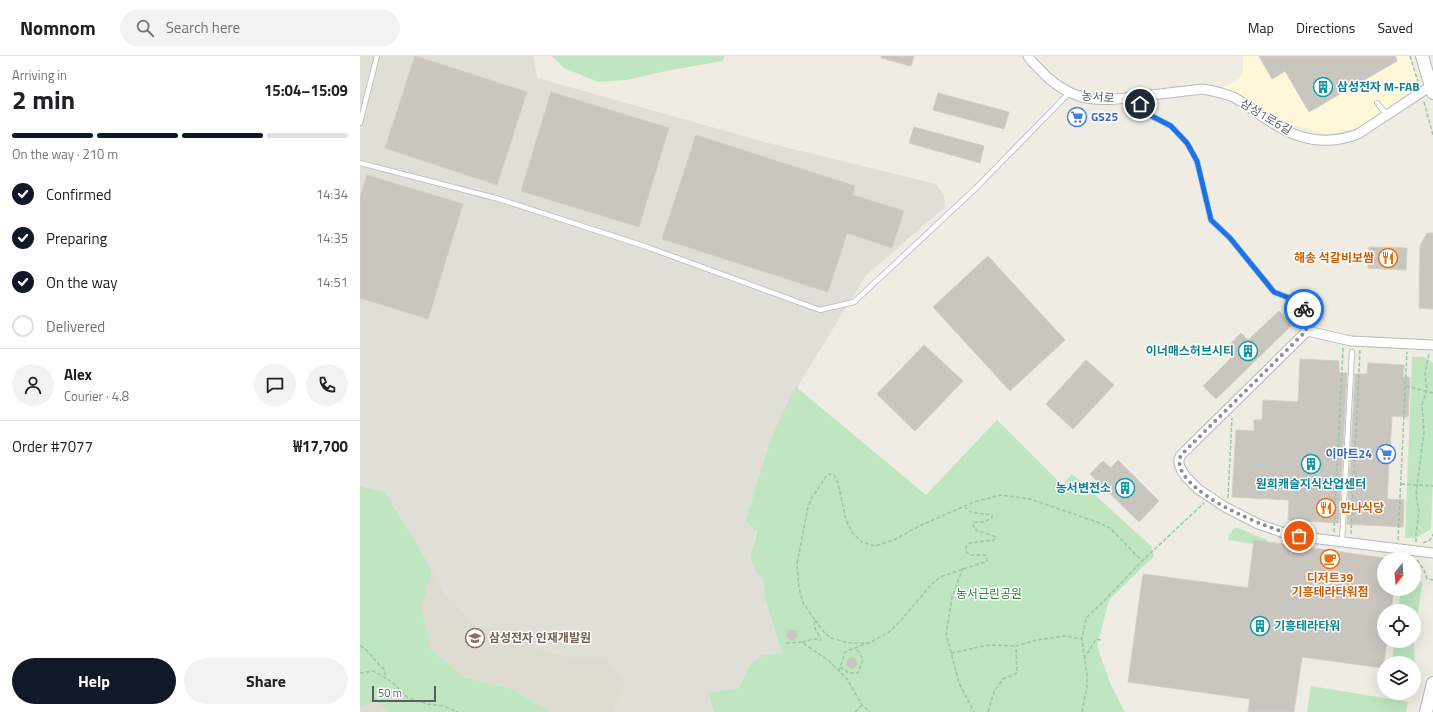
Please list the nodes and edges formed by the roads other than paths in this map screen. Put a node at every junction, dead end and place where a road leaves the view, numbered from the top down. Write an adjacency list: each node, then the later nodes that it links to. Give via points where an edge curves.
1 (377, 56): 9 (lane)
2 (1028, 56): 5 (street, 농서로, via 1050,80)
3 (1422, 56): 4 (street)
4 (1432, 88): 8 (street, 삼성1로6길)
5 (1069, 94): 6 (street, 농서로, via 1101,100); 10 (lane, via 976,188 854,302 820,310 647,247 499,199)
6 (1135, 97): 8 (street, 삼성1로6길, via 1203,89 1216,91 1233,95 1283,129 1310,139 1324,141 1345,140); 11 (lane, via 1144,112 1171,126 1187,143 1197,161 1211,220 1230,238 1274,292 1297,301 1305,310)
7 (1377, 103): 8 (lane)
8 (1386, 115)
9 (360, 123)
10 (360, 163)
11 (1306, 331): 12 (street, via 1351,341); 14 (street, via 1181,455 1179,464 1186,477 1209,498 1258,524 1290,535)
12 (1431, 349)
13 (1352, 352): 14 (lane)
14 (1342, 542): 15 (street)
15 (1433, 553)
16 (1433, 683): 17 (street)
17 (1426, 712)

